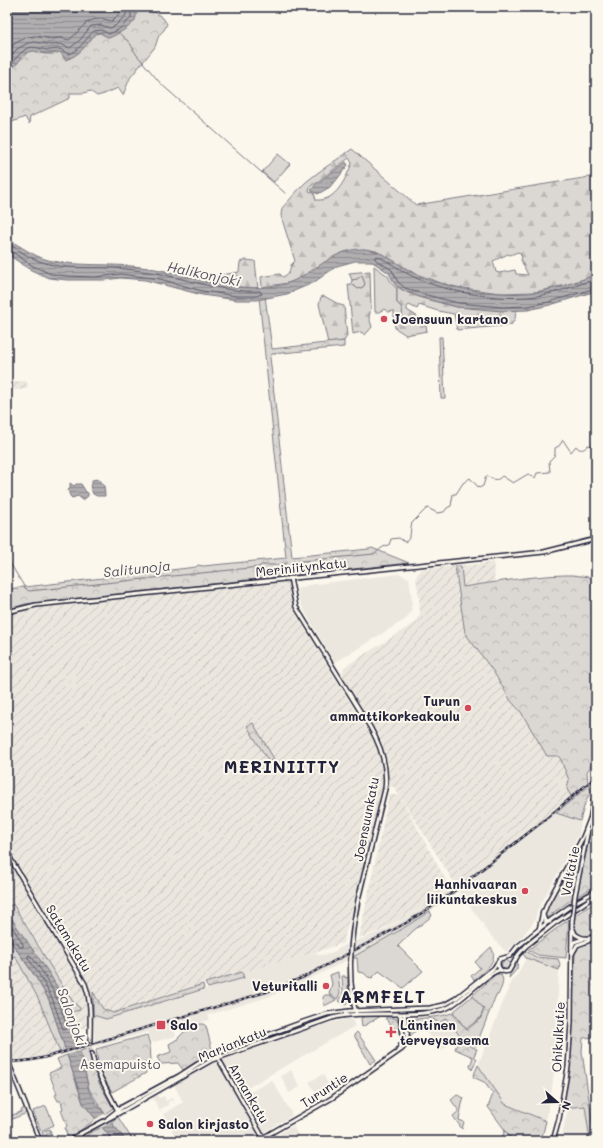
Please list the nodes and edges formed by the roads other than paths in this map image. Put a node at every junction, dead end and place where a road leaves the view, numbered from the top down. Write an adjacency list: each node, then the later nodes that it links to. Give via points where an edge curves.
1 (596, 539): 2 (main road, Meriniitynkatu, via 544,552)
2 (290, 578): 3 (main road, Meriniitynkatu, via 36,606); 22 (main road, Joensuunkatu, bridge, via 296,607 376,738 384,758 385,790 350,943 351,983)
3 (7, 612)
4 (596, 788): 5 (main road, Valtatie)
5 (590, 819): 9 (main road); 11 (main road, Valtatie, bridge)
6 (7, 853): 25 (main road, Satamakatu, via 86,984 91,1005)
7 (596, 891): 10 (main road)
8 (596, 895): 12 (main road)
9 (547, 904): 10 (main road, via 543,915); 13 (main road, via 541,915)
10 (548, 922): 12 (main road); 13 (main road)
11 (572, 922): 15 (main road, via 574,934); 16 (main road, Valtatie)
12 (555, 923): 20 (main road, via 521,950)
13 (539, 930): 17 (main road)
14 (595, 936): 15 (main road); 18 (main road, via 577,945)
15 (585, 939): 16 (main road, via 574,942)
16 (571, 947): 18 (main road, Valtatie)
17 (507, 957): 19 (main road); 20 (main road)
18 (571, 958): 37 (main road, Ohikulkutie, via 568,1067)
19 (498, 963): 21 (main road); 22 (main road, Mariankatu, via 455,999 444,1005 426,1009)
20 (513, 964): 21 (main road, via 510,971)
21 (501, 970): 23 (main road, Mariankatu, via 450,1007 431,1012)
22 (356, 1010): 24 (main road, Joensuunkatu); 29 (main road, Mariankatu, via 319,1017 210,1056)
23 (402, 1014): 24 (main road, Mariankatu); 32 (main road, Turuntie, via 407,1041 402,1048 334,1097)
24 (357, 1015): 27 (main road, Mariankatu, via 321,1021)
25 (90, 1040)
26 (92, 1054): 30 (main road, via 95,1067)
27 (218, 1058): 29 (main road, Mariankatu); 32 (main road, Annankatu)
28 (7, 1059): 33 (main road)
29 (153, 1091): 30 (main road, Mariankatu)
30 (118, 1111): 31 (main road, Mariankatu)
31 (81, 1134): 34 (main road, Mariankatu); 35 (main road)
32 (264, 1139): 36 (main road, Turuntie)
33 (40, 1141)
34 (70, 1141)
35 (75, 1141)
36 (257, 1141)
37 (553, 1141)

